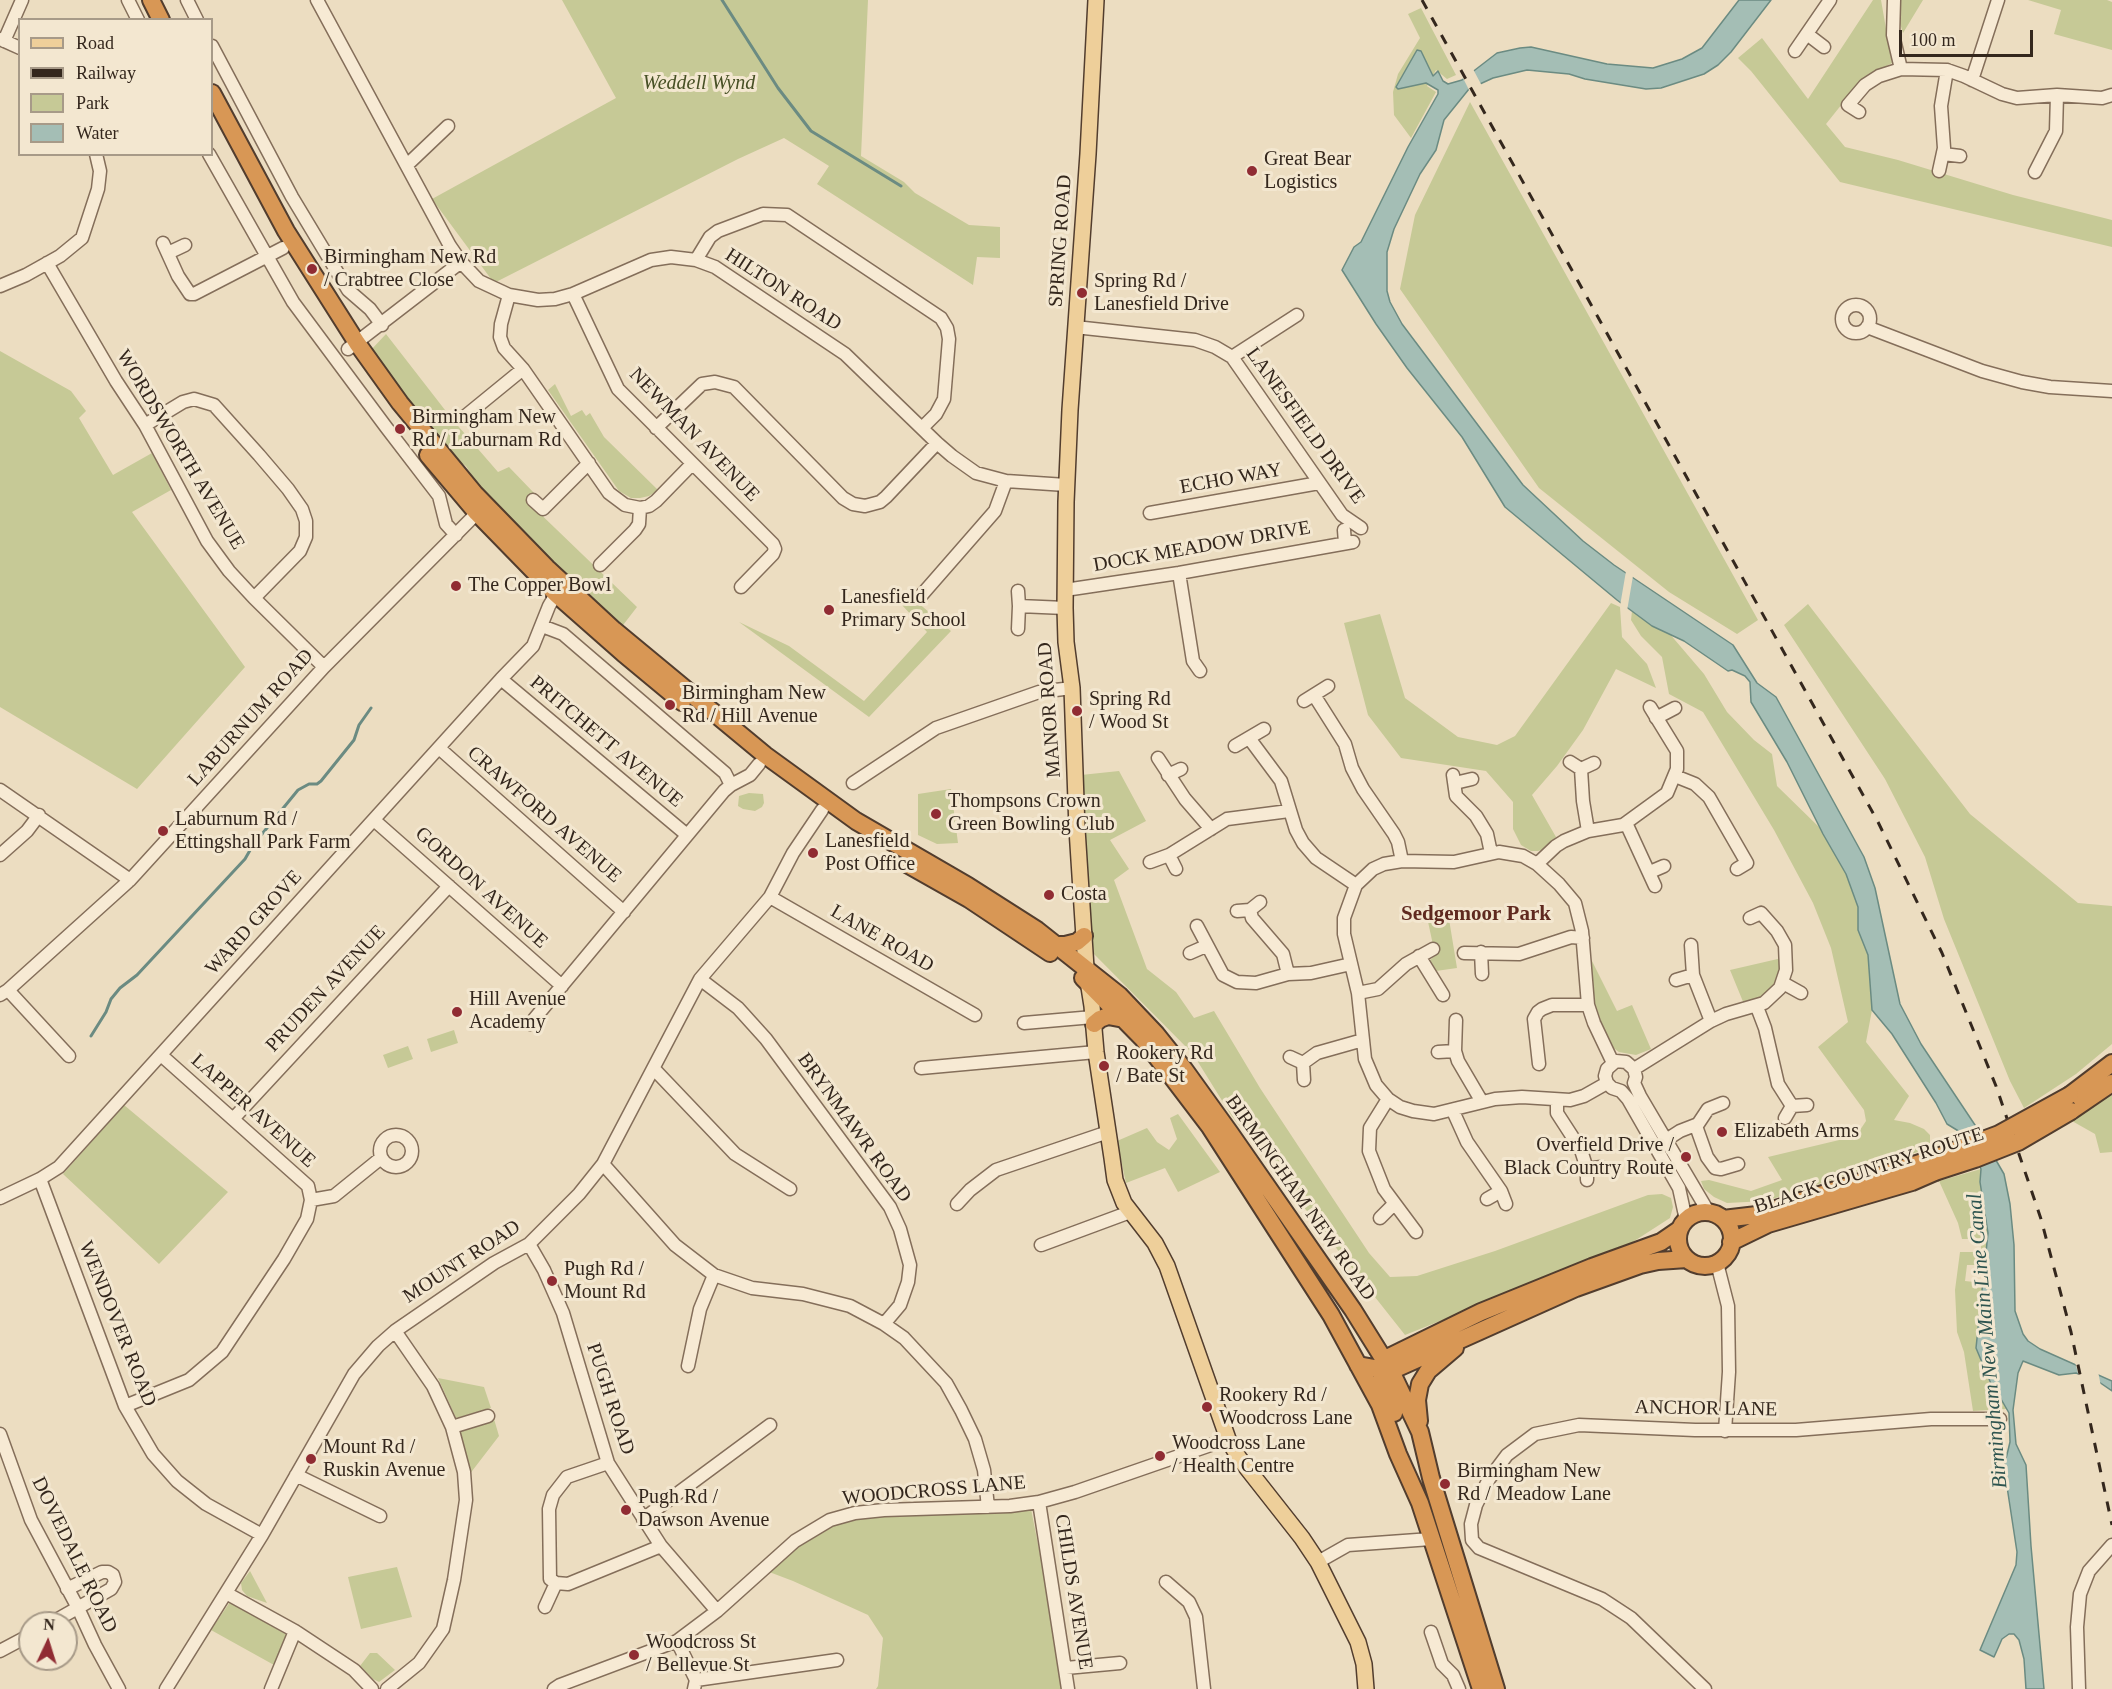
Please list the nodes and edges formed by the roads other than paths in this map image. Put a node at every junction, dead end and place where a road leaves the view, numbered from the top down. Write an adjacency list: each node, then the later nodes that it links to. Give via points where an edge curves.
1 (22, 0): 16 (street)
2 (128, 0): 11 (street)
3 (151, 0): 12 (highway)
4 (163, 0): 13 (highway)
5 (187, 0): 14 (street)
6 (317, 0): 34 (street, HILTON ROAD)
7 (1096, 0): 48 (main road, SPRING ROAD)
8 (1830, 0): 15 (street)
9 (1894, 0): 21 (street, via 1893,35)
10 (2003, 1): 23 (street)
11 (137, 18)
12 (160, 18)
13 (172, 18)
14 (196, 18)
15 (1807, 34): 18 (street); 20 (street)
16 (2, 40): 17 (street)
17 (18, 47)
18 (1824, 47)
19 (213, 48): 47 (street, via 292,197 348,290)
20 (1796, 51)
21 (1900, 69): 22 (street); 27 (street, via 1865,85 1848,105)
22 (1947, 70): 23 (street); 30 (street, via 1941,106)
23 (1972, 80): 25 (street, via 2017,98)
24 (213, 95): 50 (highway, BIRMINGHAM NEW ROAD)
25 (2057, 95): 26 (street); 36 (street, via 2056,131)
26 (2112, 95)
27 (1859, 112)
28 (213, 118): 38 (highway, BIRMINGHAM NEW ROAD)
29 (448, 126): 34 (street)
30 (1943, 154): 33 (street); 35 (street)
31 (96, 156): 42 (street, via 99,180 85,231 76,245)
32 (210, 156): 39 (street)
33 (1960, 156)
34 (407, 165): 41 (street, HILTON ROAD)
35 (1939, 171)
36 (2034, 172)
37 (185, 245): 39 (street, via 165,248 190,294)
38 (283, 248): 39 (street); 50 (highway, BIRMINGHAM NEW ROAD)
39 (266, 256): 70 (street, via 300,311 439,496 446,524)
40 (696, 260): 44 (street, HILTON ROAD, via 651,260); 57 (street, HILTON ROAD, via 716,267 828,341); 57 (street, via 718,231 763,214 787,215 941,318 949,339 944,399)
41 (461, 262): 45 (street, HILTON ROAD, via 479,281); 47 (street)
42 (47, 263): 43 (street); 55 (street, WORDSWORTH AVENUE)
43 (0, 286)
44 (573, 294): 45 (street, HILTON ROAD, via 538,300); 56 (street, NEWMAN AVENUE, via 618,389)
45 (508, 295): 52 (street, via 501,337 504,348)
46 (1297, 315): 51 (street)
47 (382, 325): 50 (street)
48 (1076, 327): 51 (street, LANESFIELD DRIVE, via 1195,340); 63 (main road, SPRING ROAD)
49 (1867, 327): 53 (street, via 1982,371 2022,382)
50 (352, 346): 66 (highway, BIRMINGHAM NEW ROAD, via 407,429)
51 (1232, 357): 62 (street, LANESFIELD DRIVE)
52 (523, 369): 54 (street); 59 (street)
53 (2112, 391)
54 (462, 418)
55 (145, 425): 77 (street, WORDSWORTH AVENUE, via 207,541); 77 (street, via 183,402 194,399 214,405 302,509 306,537 300,551)
56 (656, 428): 58 (street, via 702,384 715,382 734,387 843,498 865,506 886,497); 60 (street, NEWMAN AVENUE)
57 (922, 428): 58 (street, HILTON ROAD)
58 (937, 443): 61 (street, HILTON ROAD, via 976,472)
59 (589, 463): 64 (street, via 543,509); 65 (street, via 617,501)
60 (692, 464): 65 (street, via 656,501); 73 (street, NEWMAN AVENUE, via 775,549)
61 (1005, 481): 63 (street, HILTON ROAD); 78 (street, via 995,511)
62 (1319, 483): 67 (street, ECHO WAY); 68 (street, LANESFIELD DRIVE, via 1342,515)
63 (1066, 485): 75 (main road, MANOR ROAD)
64 (533, 500)
65 (640, 507): 71 (street, via 635,530)
66 (481, 509): 70 (street, LABURNUM ROAD); 74 (highway, BIRMINGHAM NEW ROAD)
67 (1150, 513)
68 (1361, 528)
69 (1344, 530): 72 (street, DOCK MEADOW DRIVE, via 1349,543)
70 (456, 535): 83 (street, LABURNUM ROAD)
71 (600, 565)
72 (1179, 573): 75 (street, DOCK MEADOW DRIVE); 84 (street, via 1194,661)
73 (741, 587)
74 (561, 590): 81 (street, WARD GROVE, via 549,606); 96 (highway, BIRMINGHAM NEW ROAD, via 623,653); 105 (highway, BIRMINGHAM NEW ROAD)
75 (1065, 590): 80 (main road, MANOR ROAD)
76 (1018, 591): 79 (street)
77 (254, 598): 83 (street, WORDSWORTH AVENUE)
78 (919, 598)
79 (1019, 606): 80 (street); 82 (street)
80 (1065, 608): 87 (main road, MANOR ROAD)
81 (542, 626): 85 (street, WARD GROVE, via 533,646); 103 (street, via 563,634 725,773)
82 (1018, 628)
83 (324, 667): 123 (street, LABURNUM ROAD)
84 (1200, 670)
85 (501, 679): 92 (street, WARD GROVE); 112 (street, PRITCHETT AVENUE)
86 (1328, 686): 116 (street, via 1309,698 1345,744 1363,789 1398,842)
87 (1072, 688): 102 (street, via 1039,692 936,728); 132 (main road, MANOR ROAD)
88 (1675, 708): 100 (street, via 1653,713 1677,751)
89 (1264, 729): 90 (street)
90 (1249, 738): 91 (street); 106 (street, via 1281,781)
91 (1235, 746)
92 (439, 748): 108 (street, WARD GROVE); 130 (street, CRAWFORD AVENUE)
93 (1158, 758): 99 (street)
94 (1570, 762): 98 (street)
95 (1594, 763): 98 (street)
96 (759, 764): 103 (street, via 750,775); 105 (highway, BIRMINGHAM NEW ROAD)
97 (1181, 769): 99 (street)
98 (1581, 769): 111 (street)
99 (1168, 775): 110 (street)
100 (1675, 776): 109 (street, via 1667,793); 121 (street, via 1695,784 1709,797 1747,863)
101 (1472, 779): 113 (street, via 1454,779 1456,796 1476,816 1487,834)
102 (861, 782)
103 (731, 785): 112 (street)
104 (0, 790): 107 (street)
105 (825, 806): 127 (street, MOUNT ROAD, via 793,853); 134 (highway, BIRMINGHAM NEW ROAD, via 1002,907); 146 (highway, BIRMINGHAM NEW ROAD, via 885,851 969,899)
106 (1289, 811): 110 (street, via 1227,819); 124 (street, via 1308,850)
107 (39, 815): 114 (street); 123 (street)
108 (374, 820): 125 (street, GORDON AVENUE); 170 (street, WARD GROVE)
109 (1626, 823): 111 (street); 122 (street)
110 (1211, 829): 115 (street)
111 (1588, 831): 118 (street, via 1556,846)
112 (687, 835): 130 (street)
113 (1491, 853): 116 (street, via 1454,862); 118 (street, via 1515,854)
114 (0, 855)
115 (1169, 855): 117 (street); 120 (street)
116 (1402, 861): 124 (street, via 1373,868)
117 (1150, 862)
118 (1537, 864): 133 (street, via 1575,903)
119 (1664, 866): 122 (street)
120 (1176, 869)
121 (1737, 869)
122 (1650, 872): 126 (street)
123 (130, 880): 151 (street, LABURNUM ROAD)
124 (1356, 885): 142 (street, via 1344,918)
125 (449, 886): 150 (street, GORDON AVENUE); 194 (street, PRUDEN AVENUE)
126 (1655, 886)
127 (770, 897): 147 (street, MOUNT ROAD); 157 (street, LANE ROAD)
128 (1249, 908): 143 (street, via 1252,918 1283,954)
129 (1758, 911): 149 (street, via 1785,945)
130 (624, 912): 150 (street)
131 (1197, 926): 136 (street)
132 (1084, 936): 134 (highway, via 1077,942); 146 (main road, MANOR ROAD)
133 (1583, 938): 138 (street, via 1571,937 1519,954); 155 (street)
134 (1057, 945): 146 (highway, BIRMINGHAM NEW ROAD)
135 (1691, 945): 145 (street)
136 (1206, 946): 139 (street); 143 (street, via 1223,975 1231,980 1256,983)
137 (1433, 949): 141 (street)
138 (1481, 952): 140 (street); 144 (street)
139 (1190, 953)
140 (1464, 953)
141 (1419, 956): 152 (street, via 1378,989); 154 (street)
142 (1351, 964): 143 (street); 152 (street)
143 (1288, 974)
144 (1482, 974)
145 (1693, 975): 148 (street); 161 (street)
146 (1088, 976): 158 (highway, BIRMINGHAM NEW ROAD); 160 (main road, MANOR ROAD); 228 (highway, BIRMINGHAM NEW ROAD, via 1119,995 1184,1070)
147 (700, 979): 179 (street, MOUNT ROAD); 223 (street, BRYNMAWR ROAD, via 738,1008 766,1039 890,1207 910,1265 900,1305)
148 (1676, 980)
149 (1783, 983): 153 (street); 156 (street)
150 (562, 986): 163 (street)
151 (4, 992): 171 (street)
152 (1359, 993): 164 (street)
153 (1801, 993)
154 (1443, 995)
155 (1588, 1005): 165 (street, via 1552,1005 1542,1009 1534,1019); 173 (street)
156 (1757, 1007): 161 (street); 191 (street, via 1778,1083)
157 (975, 1015)
158 (1124, 1019): 160 (highway, via 1108,1016); 226 (highway, BIRMINGHAM NEW ROAD, via 1210,1127 1331,1315)
159 (1456, 1020): 167 (street)
160 (1094, 1021): 162 (street); 168 (main road, MANOR ROAD)
161 (1711, 1021): 178 (street)
162 (1024, 1023)
163 (530, 1024)
164 (1363, 1040): 175 (street, via 1317,1053); 185 (street, via 1370,1075)
165 (1538, 1047): 166 (street); 176 (street)
166 (1552, 1047)
167 (1455, 1051): 169 (street); 187 (street)
168 (1096, 1052): 177 (street); 196 (main road, MANOR ROAD)
169 (1438, 1052)
170 (161, 1055): 194 (street, LAPPER AVENUE); 203 (street, WARD GROVE, via 59,1167)
171 (69, 1056)
172 (1290, 1057): 175 (street)
173 (1613, 1063): 178 (street, via 1622,1061); 181 (street, via 1606,1072)
174 (2112, 1063): 189 (highway, BLACK COUNTRY ROUTE)
175 (1304, 1064): 180 (street)
176 (1539, 1064)
177 (921, 1068)
178 (1634, 1068): 182 (street)
179 (654, 1069): 199 (street, MOUNT ROAD); 204 (street, via 735,1154)
180 (1304, 1080)
181 (1607, 1083): 184 (street); 186 (street, via 1584,1096)
182 (1634, 1083): 184 (street); 197 (street)
183 (2112, 1083): 189 (highway, BLACK COUNTRY ROUTE)
184 (1621, 1091): 215 (street, via 1679,1188)
185 (1388, 1099): 192 (street, via 1413,1112); 210 (street, via 1372,1123 1368,1142 1372,1163)
186 (1557, 1100): 187 (street, via 1522,1097); 202 (street, via 1557,1113 1581,1150 1587,1175)
187 (1482, 1102): 192 (street)
188 (1723, 1103): 195 (street, via 1708,1109)
189 (2070, 1103): 201 (highway, BLACK COUNTRY ROUTE, bridge, via 2018,1142 1975,1159)
190 (1807, 1105): 191 (street)
191 (1792, 1106): 193 (street)
192 (1454, 1111): 205 (street, via 1467,1142)
193 (1785, 1118)
194 (232, 1119): 208 (street, LAPPER AVENUE, via 308,1186)
195 (1696, 1126): 197 (street); 200 (street, via 1715,1168)
196 (1108, 1132): 209 (street, via 996,1170); 212 (main road, MANOR ROAD, via 1115,1180)
197 (1666, 1140): 213 (street)
198 (381, 1158): 208 (street, via 334,1196)
199 (603, 1164): 218 (street, MOUNT ROAD); 222 (street, via 675,1245)
200 (1738, 1164)
201 (1934, 1166): 213 (highway, BLACK COUNTRY ROUTE, via 1757,1215); 217 (highway, BLACK COUNTRY ROUTE, via 1912,1182 1768,1224)
202 (1601, 1167)
203 (40, 1179): 206 (street, WARD GROVE); 229 (street, WENDOVER ROAD)
204 (790, 1190)
205 (1501, 1191): 207 (street); 211 (street)
206 (0, 1198)
207 (1487, 1199)
208 (311, 1200): 229 (street, LAPPER AVENUE, via 307,1219 284,1259 222,1352 189,1380)
209 (957, 1204)
210 (1394, 1204): 214 (street); 216 (street)
211 (1506, 1204)
212 (1130, 1212): 219 (street); 237 (main road, MANOR ROAD, via 1161,1253)
213 (1716, 1216): 215 (highway, BLACK COUNTRY ROUTE, via 1697,1214); 217 (highway, via 1729,1229)
214 (1380, 1218)
215 (1683, 1225): 220 (highway, via 1678,1243); 228 (highway, BLACK COUNTRY ROUTE, via 1661,1242 1481,1312)
216 (1416, 1232)
217 (1731, 1242): 221 (highway)
218 (529, 1244): 224 (street, MOUNT ROAD); 238 (street, PUGH ROAD, via 563,1313)
219 (1041, 1245)
220 (1687, 1259): 221 (highway, via 1702,1265); 225 (highway, via 1658,1261 1621,1271)
221 (1717, 1263): 235 (street, via 1728,1306)
222 (714, 1275): 223 (street, via 752,1288 803,1294 850,1306); 227 (street, via 700,1309)
223 (884, 1324): 242 (street, via 904,1338 946,1383 975,1439 984,1470)
224 (395, 1331): 233 (street, via 433,1386); 239 (street, MOUNT ROAD, via 354,1374)
225 (1468, 1338): 228 (highway); 234 (highway, via 1428,1371 1420,1384 1416,1400)
226 (1358, 1365): 228 (highway); 241 (highway, BIRMINGHAM NEW ROAD, via 1380,1405)
227 (688, 1366)
228 (1385, 1367): 234 (highway, BIRMINGHAM NEW ROAD); 241 (highway, via 1390,1403 1412,1458)
229 (125, 1407): 245 (street, WENDOVER ROAD, via 153,1454 177,1481 206,1504)
230 (488, 1416): 233 (street)
231 (2000, 1419): 235 (street, ANCHOR LANE, via 1931,1419 1796,1430)
232 (770, 1425): 244 (street)
233 (452, 1427): 272 (street, via 464,1472 466,1500 446,1621 420,1663)
234 (1420, 1431): 278 (highway, BIRMINGHAM NEW ROAD)
235 (1725, 1431): 279 (street, ANCHOR LANE, via 1579,1425 1535,1434 1507,1455 1489,1479 1476,1505 1470,1533 1479,1548 1602,1599 1631,1618)
236 (0, 1434): 252 (street, DOVEDALE ROAD, via 31,1520)
237 (1228, 1439): 240 (street, WOODCROSS LANE); 249 (main road, MANOR ROAD)
238 (608, 1463): 244 (street, PUGH ROAD); 251 (street, via 567,1476 553,1495 549,1509 549,1576)
239 (296, 1474): 243 (street); 245 (street, MOUNT ROAD)
240 (1039, 1502): 242 (street, WOODCROSS LANE); 265 (street, CHILDS AVENUE)
241 (1420, 1503): 246 (highway, BIRMINGHAM NEW ROAD)
242 (988, 1507): 257 (street, WOODCROSS LANE, via 884,1510 830,1520 795,1541)
243 (380, 1516)
244 (643, 1519): 248 (street, PUGH ROAD)
245 (262, 1535): 253 (street, MOUNT ROAD)
246 (1431, 1539): 249 (street, via 1348,1545); 277 (highway, BIRMINGHAM NEW ROAD)
247 (2112, 1545): 280 (street, via 2089,1571 2080,1594)
248 (661, 1546): 251 (street, via 581,1580); 257 (street, PUGH ROAD)
249 (1318, 1562): 275 (main road, MANOR ROAD, via 1359,1642)
250 (1166, 1582): 274 (street, via 1189,1602 1196,1617)
251 (556, 1583): 254 (street)
252 (67, 1589): 255 (street, DOVEDALE ROAD); 255 (street, via 102,1572 113,1575 111,1589)
253 (226, 1593): 258 (street); 269 (street, MOUNT ROAD)
254 (545, 1607)
255 (78, 1608): 256 (street); 268 (street, DOVEDALE ROAD)
256 (73, 1611)
257 (717, 1611): 261 (street, WOODCROSS LANE)
258 (295, 1631): 270 (street); 271 (street, via 354,1670)
259 (1431, 1632): 276 (street, via 1442,1664 1454,1675)
260 (18, 1641): 262 (street)
261 (677, 1641): 266 (street); 267 (street, WOODCROSS LANE)
262 (0, 1651)
263 (837, 1660): 266 (street)
264 (1120, 1663): 265 (street)
265 (1066, 1668): 273 (street, CHILDS AVENUE)
266 (695, 1684)
267 (558, 1688)
268 (120, 1689)
269 (166, 1689)
270 (271, 1689)
271 (372, 1689)
272 (387, 1689)
273 (1068, 1689)
274 (1204, 1689)
275 (1366, 1689)
276 (1459, 1689)
277 (1481, 1689)
278 (1496, 1689)
279 (1705, 1689)
280 (2079, 1689)

